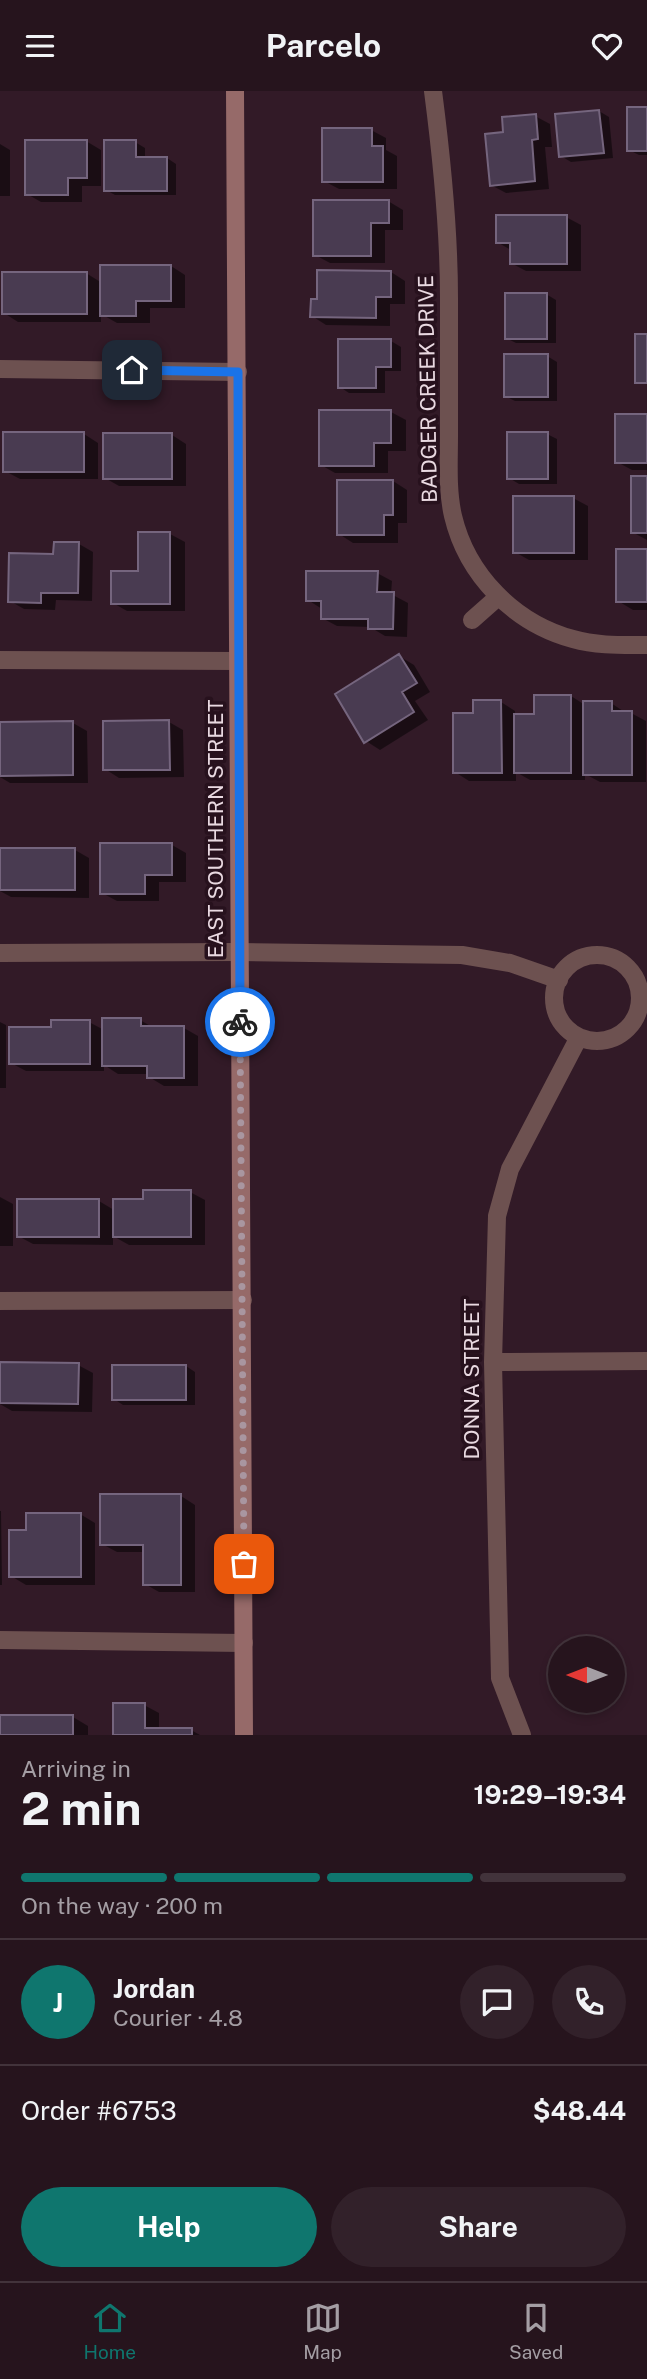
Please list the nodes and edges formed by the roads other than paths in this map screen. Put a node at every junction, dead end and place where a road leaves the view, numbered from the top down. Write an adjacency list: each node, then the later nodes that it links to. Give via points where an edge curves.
1 (235, 91): 4 (street, EAST SOUTHERN STREET)
2 (433, 91): 5 (street, BADGER CREEK DRIVE, via 449,252 449,493 465,551)
3 (0, 369): 4 (street)
4 (238, 372): 9 (street, EAST SOUTHERN STREET)
5 (498, 597): 6 (street); 7 (street, BADGER CREEK DRIVE, via 523,616 572,639)
6 (472, 620)
7 (647, 645)
8 (0, 660): 9 (street)
9 (238, 661): 10 (street, EAST SOUTHERN STREET)
10 (239, 952): 11 (street); 12 (street, via 462,955 510,963); 15 (street, EAST SOUTHERN STREET)
11 (0, 953)
12 (558, 980): 13 (street, via 573,962 586,956 615,958 636,979); 14 (street, via 554,1001 558,1015)
13 (642, 1017): 14 (street, via 615,1038 589,1041)
14 (579, 1037): 18 (street, DONNA STREET, via 510,1169 496,1216)
15 (243, 1300): 16 (street); 20 (street, EAST SOUTHERN STREET)
16 (0, 1301)
17 (647, 1361): 18 (street)
18 (493, 1362): 22 (street, DONNA STREET, via 500,1678)
19 (0, 1640): 20 (street)
20 (244, 1643): 21 (street, EAST SOUTHERN STREET)
21 (244, 1735)
22 (522, 1735)

